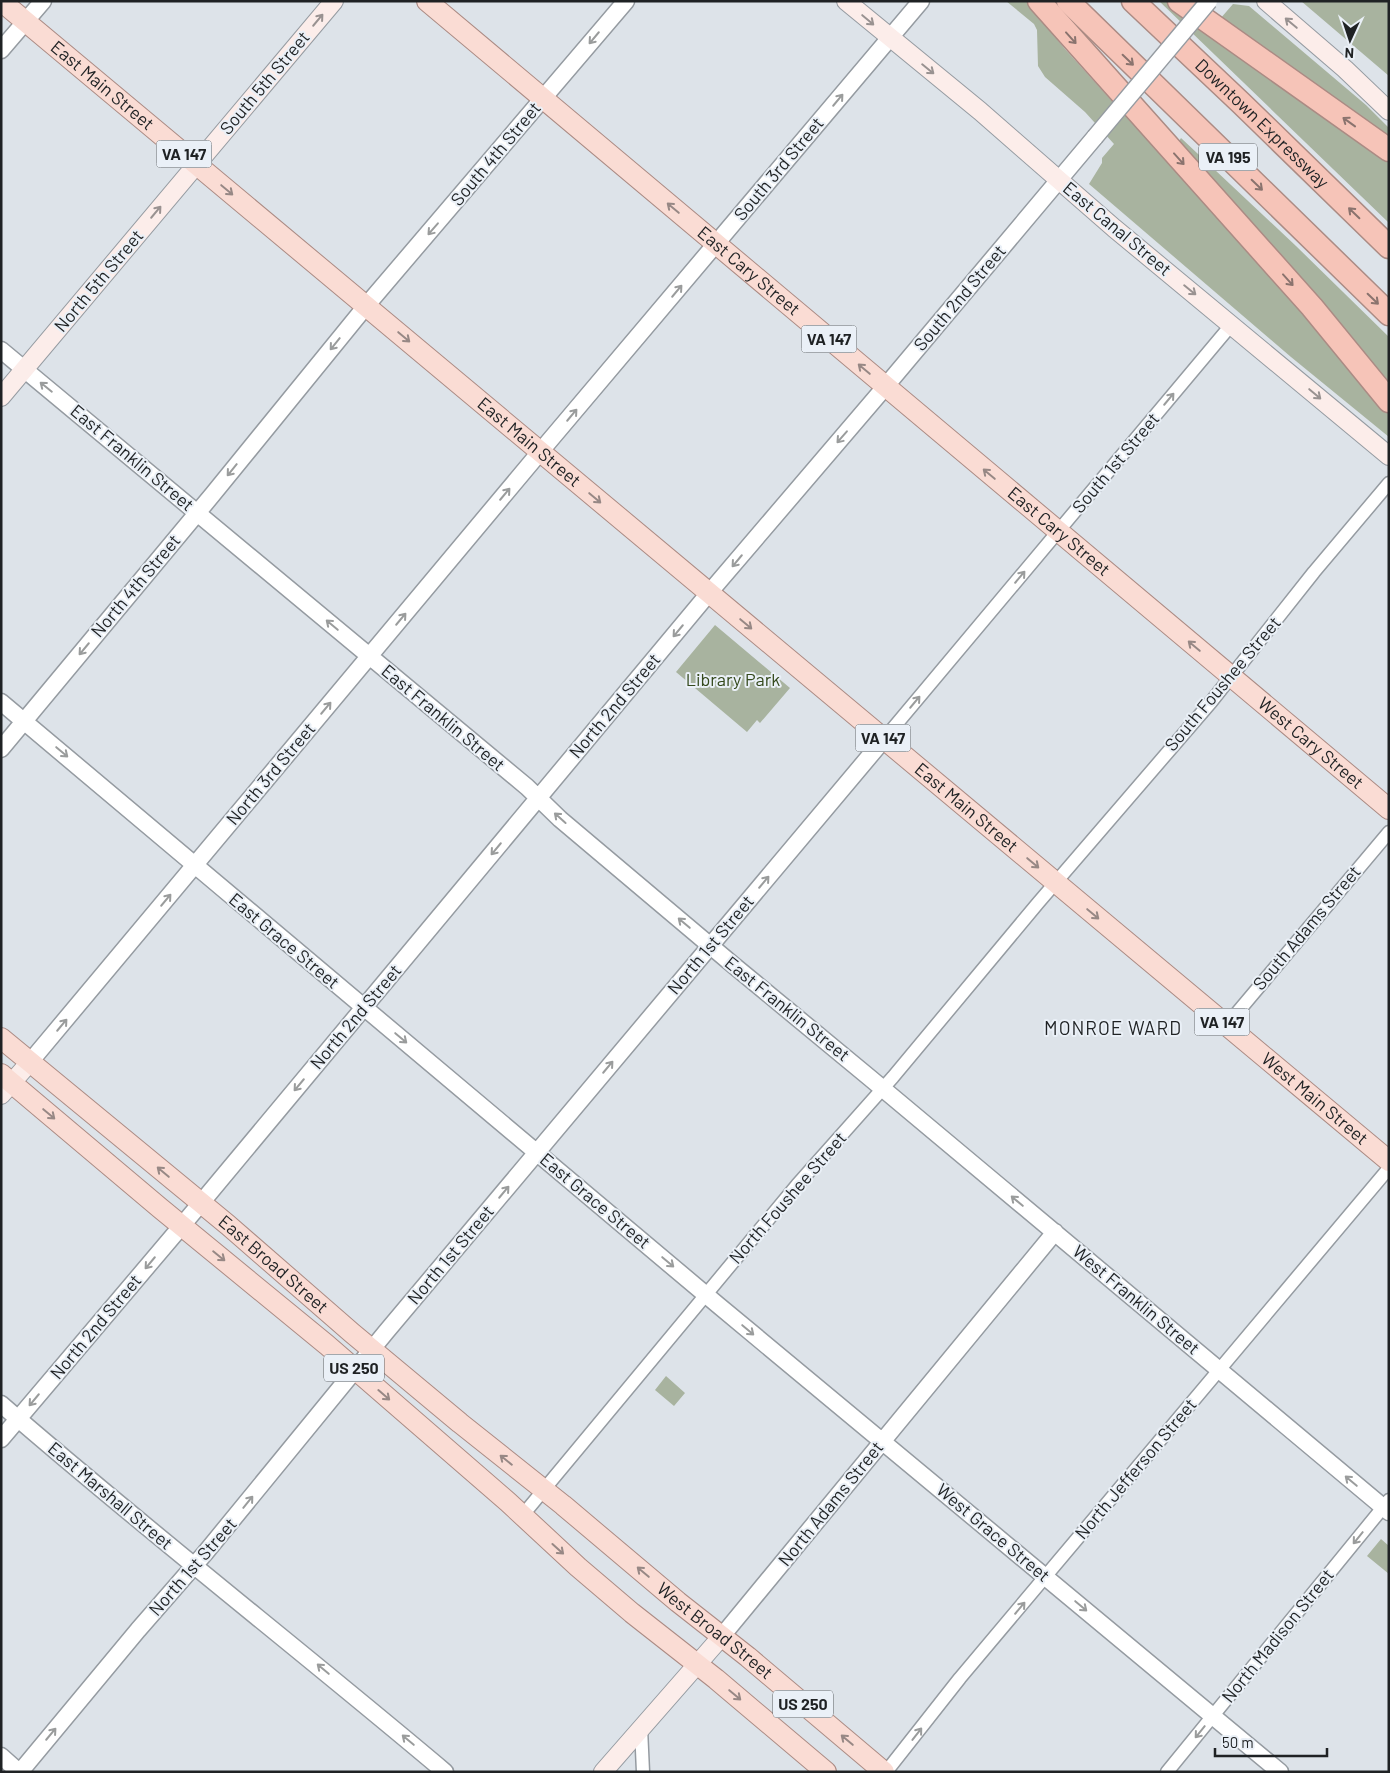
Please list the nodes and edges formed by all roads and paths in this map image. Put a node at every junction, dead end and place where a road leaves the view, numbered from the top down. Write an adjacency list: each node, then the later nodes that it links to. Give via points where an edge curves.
1 (1, 1): 14 (main road, East Main Street / VA 147)
2 (43, 1): 14 (street)
3 (334, 1): 20 (main road, South 5th Street, one-way to 3)
4 (427, 1): 17 (main road, East Cary Street / VA 147)
5 (626, 1): 17 (street, South 4th Street, one-way to 17)
6 (846, 1): 15 (main road, East Canal Street, one-way to 15)
7 (921, 1): 15 (street, South 3rd Street)
8 (1039, 1): 31 (highway, one-way to 31, via 1312,307)
9 (1068, 1): 25 (highway, VA 195, one-way to 25)
10 (1133, 1): 23 (highway, Downtown Expressway / VA 195, one-way to 10)
11 (1179, 1): 19 (highway, one-way to 11)
12 (1209, 1): 21 (street, South 2nd Street, bridge)
13 (1266, 1): 18 (main road, one-way to 13)
14 (26, 22): 16 (street); 20 (main road, East Main Street / VA 147)
15 (890, 38): 21 (main road, East Canal Street, one-way to 21); 22 (street, South 3rd Street, one-way to 15)
16 (1, 50)
17 (542, 98): 22 (main road, East Cary Street / VA 147, one-way to 17); 24 (street, South 4th Street, one-way to 24)
18 (1389, 111)
19 (1389, 150)
20 (197, 164): 24 (main road, East Main Street / VA 147, one-way to 24); 28 (main road, North 5th Street, one-way to 20)
21 (1059, 180): 26 (main road, East Canal Street, one-way to 26); 29 (street, South 2nd Street)
22 (716, 244): 29 (main road, East Cary Street / VA 147, one-way to 22); 32 (street, South 3rd Street, one-way to 22)
23 (1389, 247)
24 (366, 306): 32 (main road, East Main Street / VA 147, one-way to 32); 35 (street, North 4th Street, one-way to 35)
25 (1389, 314)
26 (1232, 324): 33 (main road, East Canal Street, one-way to 33); 36 (street, South 1st Street, one-way to 26)
27 (1, 350): 28 (street, East Franklin Street)
28 (25, 369): 30 (main road, North 5th Street); 35 (street, East Franklin Street, one-way to 28)
29 (885, 387): 36 (main road, East Cary Street / VA 147, one-way to 29); 37 (street, South 2nd Street, one-way to 37)
30 (1, 397)
31 (1389, 401)
32 (540, 452): 37 (main road, East Main Street / VA 147, one-way to 37); 38 (street, North 3rd Street, one-way to 32)
33 (1389, 456)
34 (1389, 483): 39 (street, South Foushee Street)
35 (198, 512): 38 (street, East Franklin Street, one-way to 35); 41 (street, North 4th Street, one-way to 41)
36 (1058, 532): 39 (main road, East Cary Street / VA 147, one-way to 36); 42 (street, South 1st Street, one-way to 36)
37 (709, 593): 42 (main road, East Main Street / VA 147, one-way to 42); 44 (street, North 2nd Street, one-way to 44)
38 (370, 657): 44 (street, East Franklin Street); 47 (street, North 3rd Street, one-way to 38)
39 (1231, 677): 45 (main road, West Cary Street / VA 147); 48 (street, South Foushee Street)
40 (1, 702): 41 (street, East Grace Street)
41 (25, 721): 43 (street, North 4th Street); 47 (street, East Grace Street, one-way to 47)
42 (884, 739): 48 (main road, East Main Street / VA 147, one-way to 48); 49 (street, North 1st Street, one-way to 42)
43 (1, 749)
44 (538, 798): 49 (street, East Franklin Street, one-way to 44); 50 (street, North 2nd Street, one-way to 50)
45 (1389, 809)
46 (1389, 832): 51 (street, South Adams Street)
47 (195, 866): 50 (street, East Grace Street); 53 (street, North 3rd Street, one-way to 47)
48 (1056, 883): 51 (main road, West Main Street / VA 147, one-way to 51); 55 (street, North Foushee Street)
49 (710, 946): 55 (street, East Franklin Street); 56 (street, North 1st Street, one-way to 49)
50 (364, 1007): 56 (street, East Grace Street, one-way to 56); 59 (street, North 2nd Street, one-way to 59)
51 (1226, 1026): 57 (main road, West Main Street / VA 147)
52 (1, 1038): 53 (main road, East Broad Street / US 250)
53 (30, 1062): 54 (main road, North 3rd Street); 59 (main road, East Broad Street / US 250, one-way to 53)
54 (5, 1084): 60 (main road, East Broad Street / US 250, one-way to 60)
55 (883, 1088): 61 (street, West Franklin Street, one-way to 55); 62 (street, North Foushee Street)
56 (538, 1152): 62 (street, East Grace Street, one-way to 62); 63 (street, North 1st Street, one-way to 56)
57 (1389, 1161)
58 (1389, 1168): 65 (street, North Jefferson Street)
59 (201, 1203): 60 (street, North 2nd Street); 63 (main road, East Broad Street / US 250)
60 (182, 1225): 64 (main road, East Broad Street / US 250, one-way to 64); 67 (street, North 2nd Street, one-way to 67)
61 (1055, 1232): 65 (street, West Franklin Street); 69 (street, North Adams Street)
62 (706, 1295): 69 (street, West Grace Street, one-way to 69); 70 (street, North Foushee Street)
63 (371, 1350): 64 (street, North 1st Street); 70 (main road, East Broad Street / US 250, one-way to 63)
64 (355, 1369): 72 (main road, East Broad Street / US 250, one-way to 72); 73 (street, North 1st Street, one-way to 64)
65 (1219, 1371): 71 (street, West Franklin Street, one-way to 65); 74 (street, North Jefferson Street)
66 (1, 1404): 67 (street, East Marshall Street)
67 (18, 1419): 68 (street, North 2nd Street); 73 (street, East Marshall Street)
68 (1, 1439)
69 (882, 1441): 74 (street, West Grace Street); 75 (street, North Adams Street)
70 (544, 1490): 72 (street, North Foushee Street); 75 (main road, West Broad Street / US 250, one-way to 70)
71 (1387, 1506): 77 (street, North Madison Street, one-way to 77)
72 (522, 1516): 76 (main road, West Broad Street / US 250, one-way to 76, via 578,1567)
73 (194, 1566): 80 (street, North 1st Street, one-way to 73); 81 (street, East Marshall Street, one-way to 73)
74 (1045, 1577): 77 (street, West Grace Street, one-way to 77); 85 (street, North Jefferson Street, one-way to 74)
75 (722, 1636): 76 (main road, North Adams Street); 85 (main road, West Broad Street / US 250, one-way to 75)
76 (697, 1664): 78 (main road, North Adams Street); 84 (main road, West Broad Street / US 250, one-way to 84)
77 (1213, 1716): 86 (street, North Madison Street, one-way to 86); 87 (street, West Grace Street)
78 (641, 1728): 82 (main road, North Adams Street); 83 (street)
79 (1, 1756): 80 (street)
80 (20, 1772)
81 (445, 1772)
82 (603, 1772)
83 (644, 1772)
84 (826, 1772)
85 (885, 1772)
86 (1167, 1772)
87 (1280, 1772)

